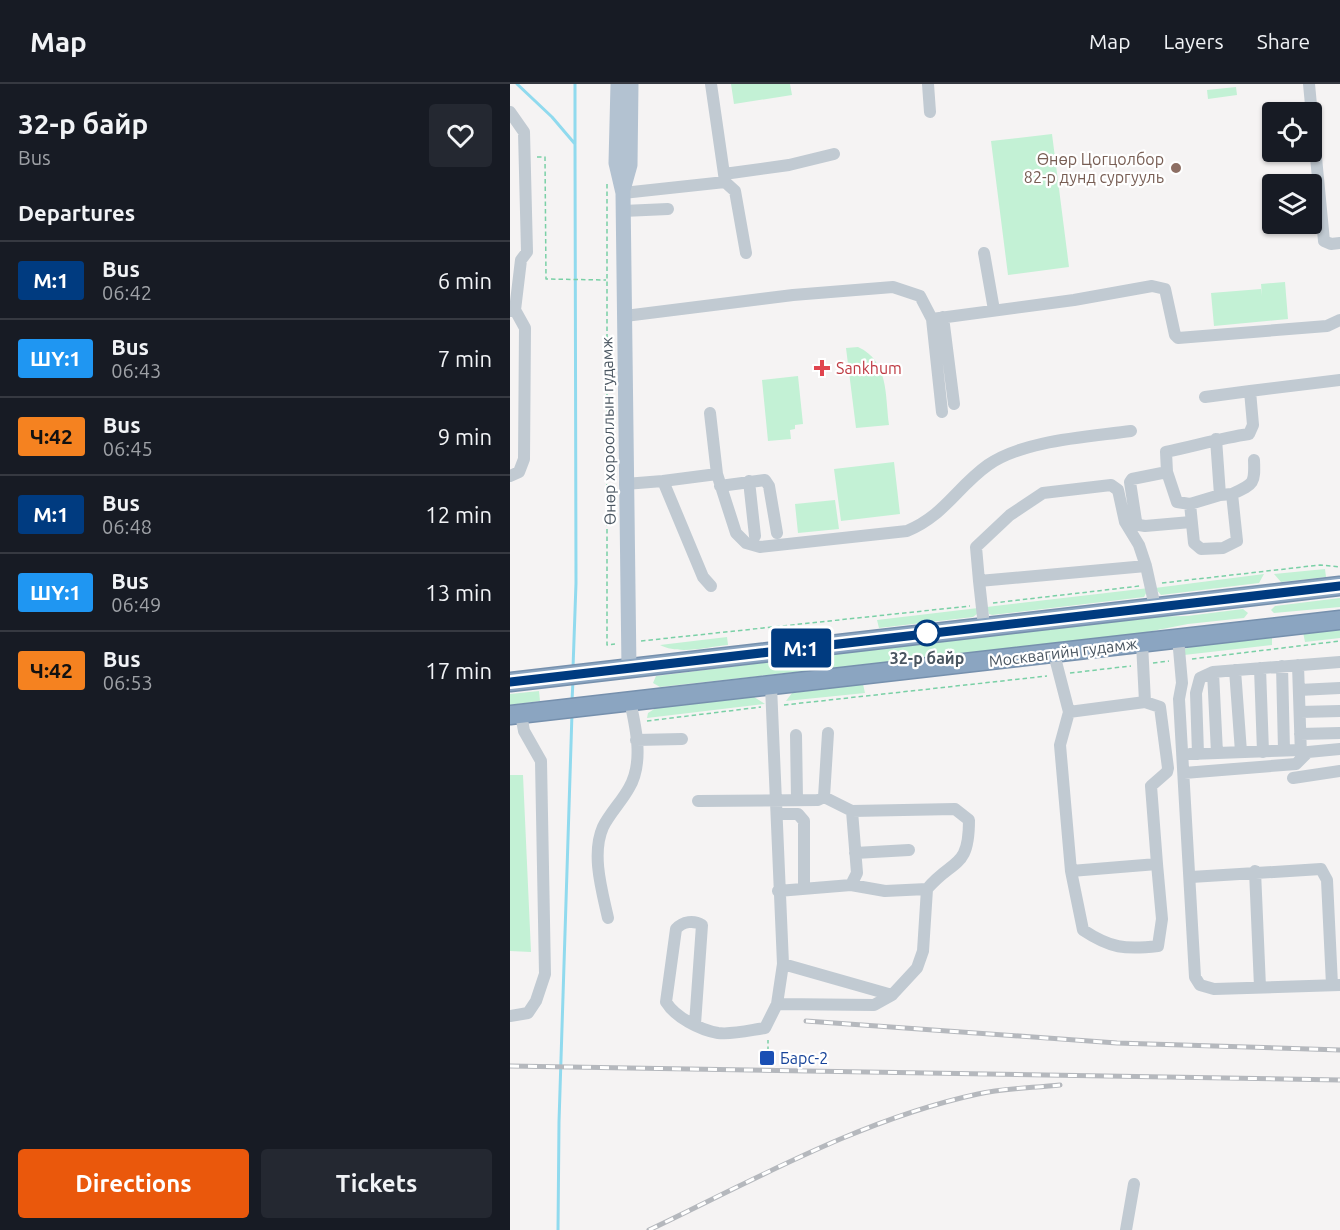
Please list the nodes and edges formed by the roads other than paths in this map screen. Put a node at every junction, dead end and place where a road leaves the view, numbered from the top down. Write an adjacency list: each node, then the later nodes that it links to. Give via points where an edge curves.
1 (618, 84): 10 (main road, Өнөр хорооллын гудамж, via 616,163)
2 (631, 84): 10 (main road, Өнөр хорооллын гудамж, via 630,165)
3 (711, 84): 9 (street)
4 (928, 84): 7 (street)
5 (1309, 84): 13 (street, via 1324,241)
6 (510, 112): 17 (street, via 522,127 527,252 521,260)
7 (930, 112)
8 (834, 154): 9 (street)
9 (728, 182): 10 (street); 14 (street)
10 (623, 192): 12 (main road, Өнөр хорооллын гудамж)
11 (668, 209): 12 (street)
12 (623, 211): 18 (main road, Өнөр хорооллын гудамж)
13 (1340, 243)
14 (746, 254)
15 (984, 254): 16 (street)
16 (994, 309): 19 (street); 20 (street, via 1152,286 1161,287 1168,295 1175,335 1186,338 1327,326)
17 (513, 310): 31 (street, via 525,328 524,459 519,472)
18 (625, 316): 19 (street, via 893,287 920,296); 35 (main road, Өнөр хорооллын гудамж)
19 (938, 318): 24 (street); 25 (street)
20 (1340, 320)
21 (1340, 380): 22 (street)
22 (1250, 391): 23 (street); 28 (street, via 1253,425 1249,434)
23 (1205, 397)
24 (954, 404)
25 (942, 412)
26 (710, 413): 32 (street)
27 (1131, 430): 32 (street, via 1016,451 990,464 958,489 950,503 927,523 907,531 760,547 746,543 736,533)
28 (1215, 439): 30 (street, via 1166,452); 36 (street)
29 (1254, 460): 36 (street, via 1255,478 1251,485)
30 (1167, 472): 37 (street, via 1174,499); 38 (street, via 1132,478 1136,521 1145,526)
31 (510, 476)
32 (719, 480): 33 (street); 34 (street)
33 (663, 481): 35 (street); 43 (street, via 703,577)
34 (749, 481): 39 (street, via 762,479 770,486); 40 (street)
35 (626, 484): 57 (main road, Өнөр хорооллын гудамж)
36 (1226, 494): 37 (street); 38 (street, via 1237,541 1223,548 1201,549 1194,543)
37 (1190, 504): 38 (street)
38 (1191, 522)
39 (777, 533)
40 (755, 536)
41 (1146, 566): 42 (street); 42 (street, via 1125,522 1118,490 1111,485 1047,491 1010,515 976,547); 46 (street)
42 (979, 581): 48 (street)
43 (711, 586)
44 (1340, 586): 45 (highway, Москвагийн гудамж)
45 (1258, 595): 46 (highway, Москвагийн гудамж); 49 (highway)
46 (1155, 607): 48 (highway, Москвагийн гудамж)
47 (1340, 620): 49 (highway, Москвагийн гудамж)
48 (984, 626): 57 (highway, Москвагийн гудамж)
49 (1264, 628): 50 (highway, Москвагийн гудамж)
50 (1178, 638): 51 (highway, Москвагийн гудамж); 81 (street)
51 (1142, 643): 52 (highway, Москвагийн гудамж); 65 (street)
52 (1054, 654): 61 (highway, Москвагийн гудамж); 67 (street)
53 (1340, 662): 54 (street)
54 (1298, 665): 55 (street); 63 (street)
55 (1282, 666): 56 (street); 76 (street)
56 (1260, 668): 58 (street); 79 (street)
57 (629, 669): 60 (highway, Москвагийн гудамж)
58 (1236, 670): 59 (street); 78 (street)
59 (1213, 672): 80 (street); 82 (street, via 1200,678 1196,693)
60 (510, 682)
61 (771, 686): 64 (highway, Москвагийн гудамж); 88 (street)
62 (1340, 688): 63 (street)
63 (1299, 690): 68 (street)
64 (630, 701): 69 (highway, Москвагийн гудамж); 75 (street)
65 (1145, 702): 67 (street); 95 (street, via 1160,708 1168,768 1151,786)
66 (1340, 711): 68 (street)
67 (1069, 712): 96 (street, via 1060,745)
68 (1300, 712): 72 (street)
69 (516, 714): 109 (street, via 541,761 545,974 528,1013)
70 (828, 733): 87 (street)
71 (1340, 733): 72 (street)
72 (1300, 734): 83 (street)
73 (796, 735): 89 (street)
74 (682, 739): 75 (street)
75 (636, 740): 103 (street, via 638,760 631,785 603,827 600,840 598,862)
76 (1284, 750): 79 (street); 83 (street)
77 (1340, 750): 83 (street)
78 (1241, 752): 79 (street); 80 (street)
79 (1263, 752)
80 (1217, 753): 82 (street)
81 (1183, 754): 82 (street); 85 (street)
82 (1198, 754)
83 (1301, 754): 85 (street, via 1296,764)
84 (1340, 771): 86 (street)
85 (1184, 773): 98 (street)
86 (1293, 778)
87 (824, 797): 89 (street); 91 (street)
88 (776, 798): 89 (street); 90 (street); 92 (street)
89 (797, 799)
90 (698, 801)
91 (852, 811): 94 (street); 101 (street, via 955,809 969,820 969,841 960,861)
92 (777, 814): 100 (street, via 798,814 804,821); 102 (street)
93 (909, 850): 94 (street)
94 (855, 853): 99 (street, via 857,873)
95 (1157, 864): 96 (street); 96 (street, via 1160,939 1158,946 1142,948 1106,945 1083,930)
96 (1071, 871)
97 (1255, 871): 98 (street); 105 (street, via 1321,869 1327,880); 106 (street)
98 (1191, 877): 106 (street, via 1195,977 1200,985 1214,989)
99 (850, 885): 100 (street); 101 (street, via 885,891)
100 (804, 889): 102 (street)
101 (927, 889): 107 (street, via 923,951 917,968)
102 (778, 891): 104 (street)
103 (608, 918)
104 (783, 964): 107 (street); 108 (street)
105 (1336, 985): 106 (street)
106 (1260, 987)
107 (892, 995): 108 (street, via 874,1005)
108 (777, 1004): 110 (street, via 765,1028 718,1033)
109 (510, 1016)
110 (695, 1024): 110 (street, via 702,925 687,922 676,929 666,1002 672,1012)
111 (1134, 1184): 112 (street)
112 (1126, 1230)

